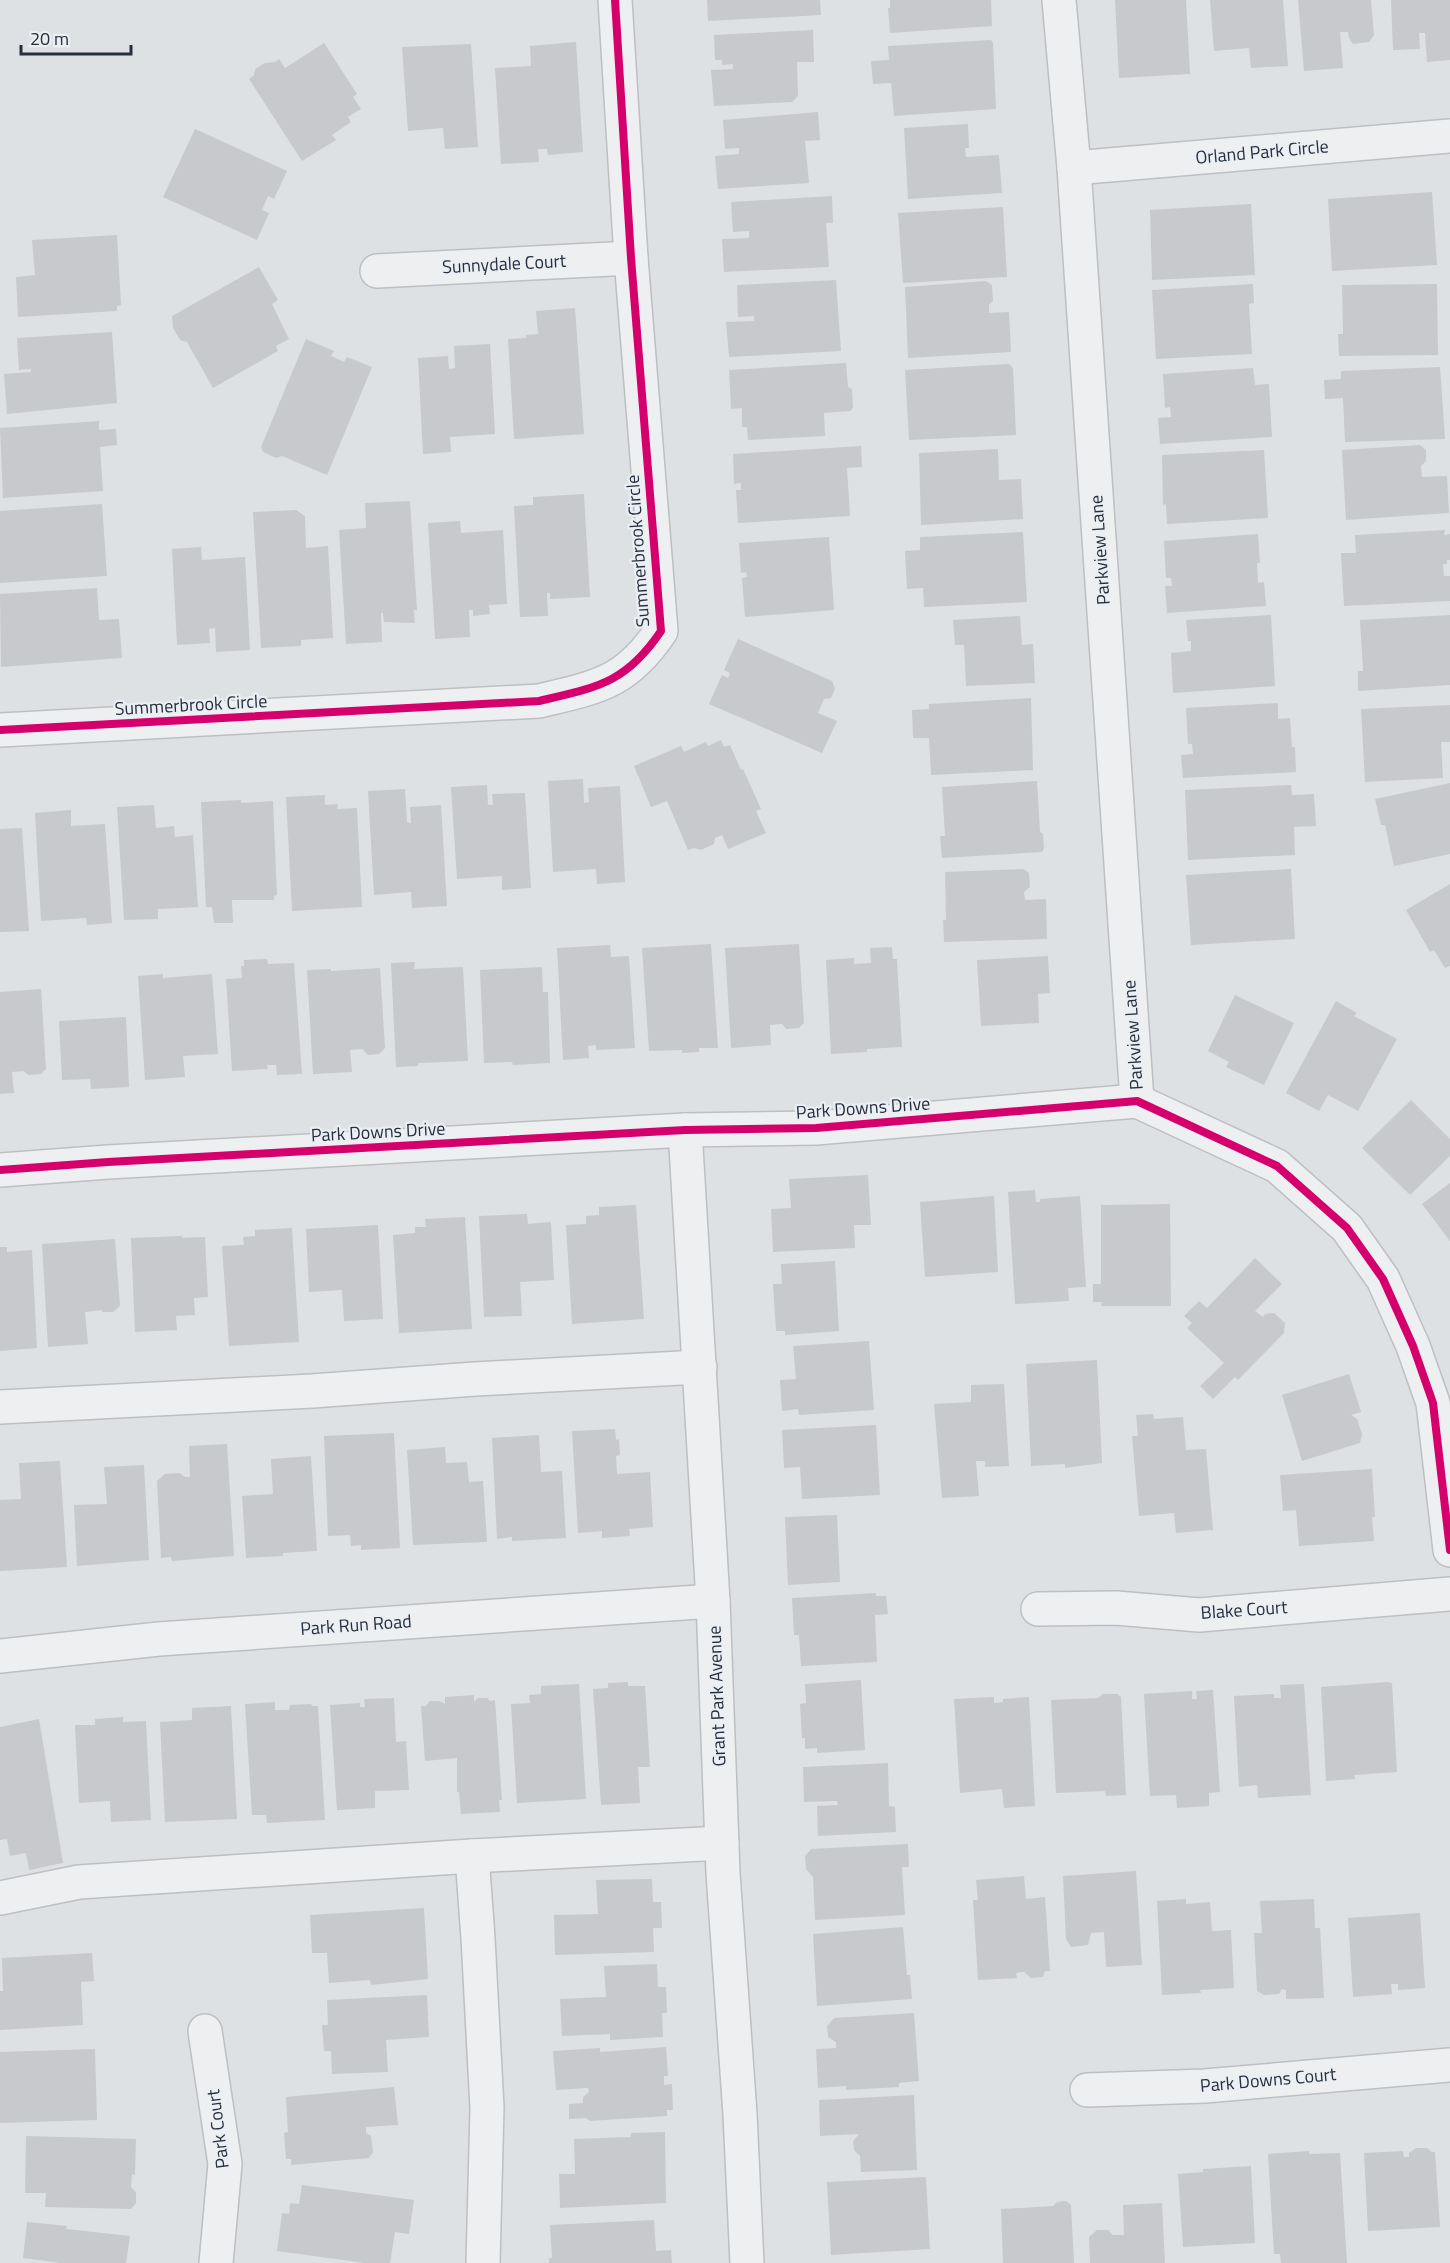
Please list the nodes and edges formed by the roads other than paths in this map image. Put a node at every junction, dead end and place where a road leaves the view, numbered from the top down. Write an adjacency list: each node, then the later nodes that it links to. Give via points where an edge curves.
1 (615, 0): 5 (street, Summerbrook Circle)
2 (1059, 0): 4 (street, Parkview Lane)
3 (1450, 136): 4 (street, Orland Park Circle)
4 (1074, 168): 8 (street, Parkview Lane)
5 (631, 258): 6 (street, Sunnydale Court); 7 (street, Summerbrook Circle, via 662,631 626,672 589,689 539,701)
6 (376, 271)
7 (0, 730)
8 (1137, 1101): 9 (street, Park Downs Drive, via 816,1128); 13 (street, Park Downs Drive, via 1277,1166 1347,1228 1383,1280 1433,1403)
9 (685, 1130): 10 (street, Park Downs Drive); 11 (street, Grant Park Avenue)
10 (0, 1170)
11 (700, 1367): 12 (street); 15 (street, Grant Park Avenue)
12 (0, 1407)
13 (1450, 1550)
14 (1450, 1594): 16 (street, Blake Court, via 1198,1614 1116,1608)
15 (713, 1601): 17 (street, Park Run Road, via 159,1639); 18 (street, Grant Park Avenue)
16 (1038, 1609)
17 (0, 1656)
18 (722, 1843): 19 (street); 26 (street, Grant Park Avenue)
19 (471, 1856): 20 (street, via 79,1882); 25 (street, via 487,2108)
20 (0, 1898)
21 (205, 2031): 24 (street, Park Court, via 225,2164)
22 (1450, 2065): 23 (street, Park Downs Court, via 1205,2086)
23 (1087, 2090)
24 (216, 2263)
25 (483, 2263)
26 (747, 2263)

